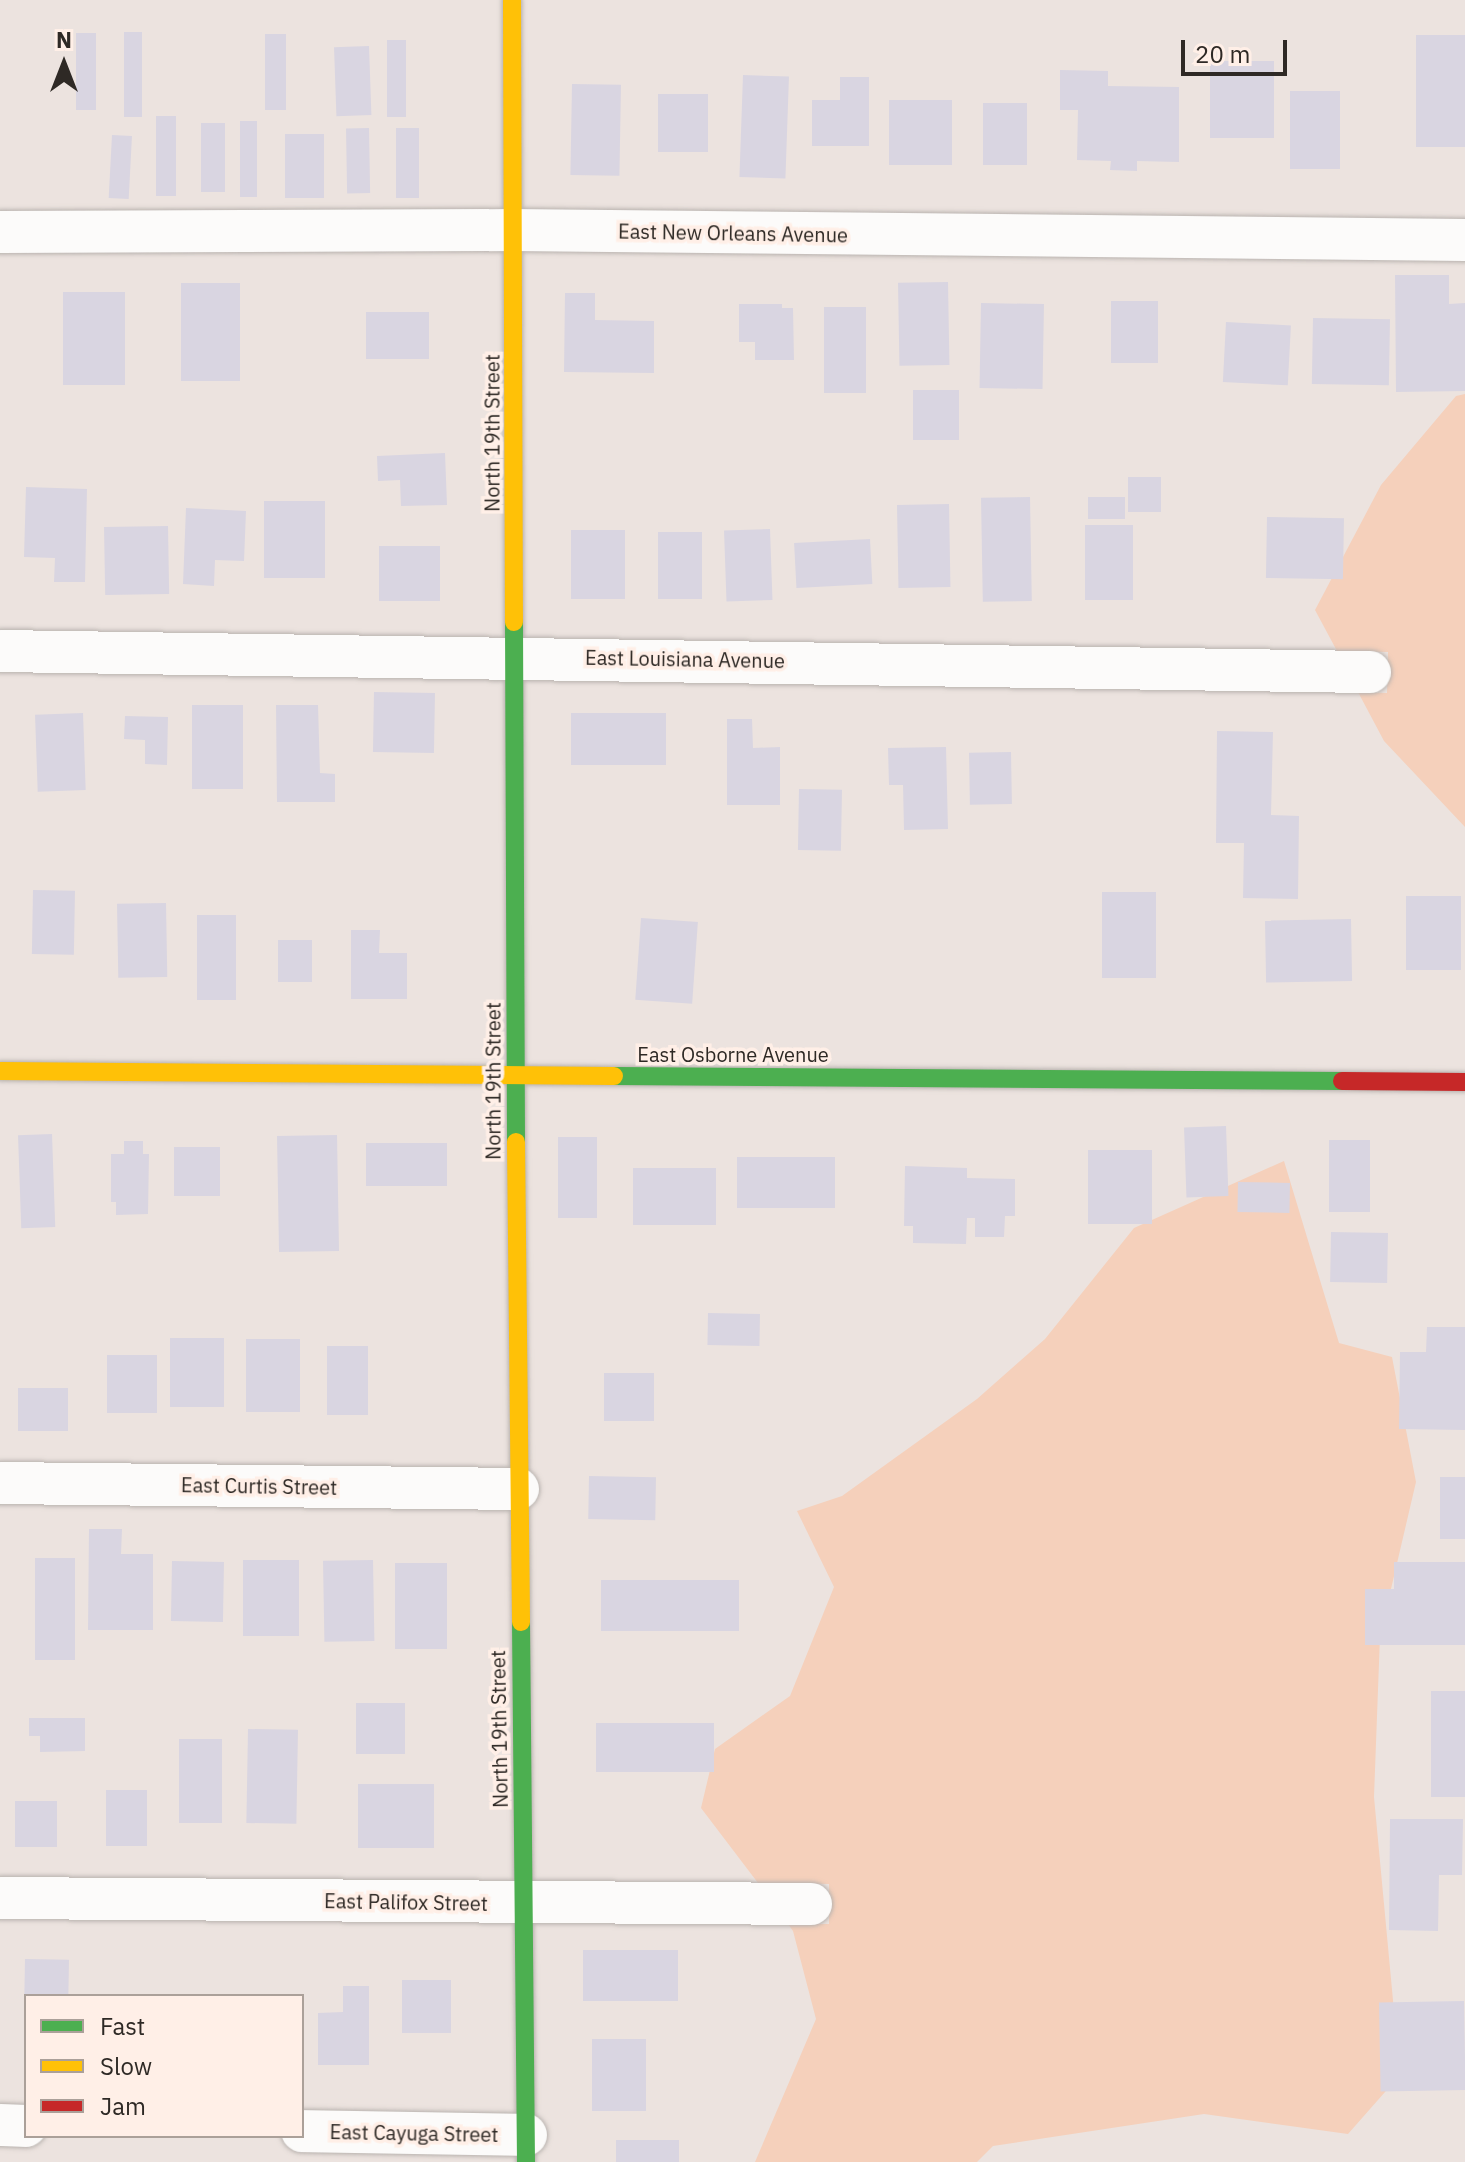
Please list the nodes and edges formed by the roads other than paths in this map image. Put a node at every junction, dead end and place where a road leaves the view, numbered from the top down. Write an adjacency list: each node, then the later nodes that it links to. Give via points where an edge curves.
1 (512, 0): 2 (street, North 19th Street)
2 (512, 230): 3 (street, East New Orleans Avenue); 4 (street, East New Orleans Avenue); 6 (street, North 19th Street)
3 (0, 232)
4 (1465, 240)
5 (0, 651): 6 (street, East Louisiana Avenue)
6 (516, 656): 7 (street, East Louisiana Avenue); 9 (street, North 19th Street)
7 (1370, 672)
8 (0, 1071): 9 (street, East Osborne Avenue)
9 (515, 1074): 10 (street, East Osborne Avenue); 12 (street, North 19th Street)
10 (1465, 1082)
11 (0, 1483): 12 (street, East Curtis Street)
12 (518, 1489): 14 (street, North 19th Street)
13 (0, 1898): 14 (street, East Palifox Street)
14 (523, 1904): 15 (street, East Palifox Street); 19 (street, North 19th Street)
15 (811, 1904)
16 (0, 2125): 17 (street)
17 (24, 2126)
18 (304, 2131): 19 (street, East Cayuga Street)
19 (526, 2148)

